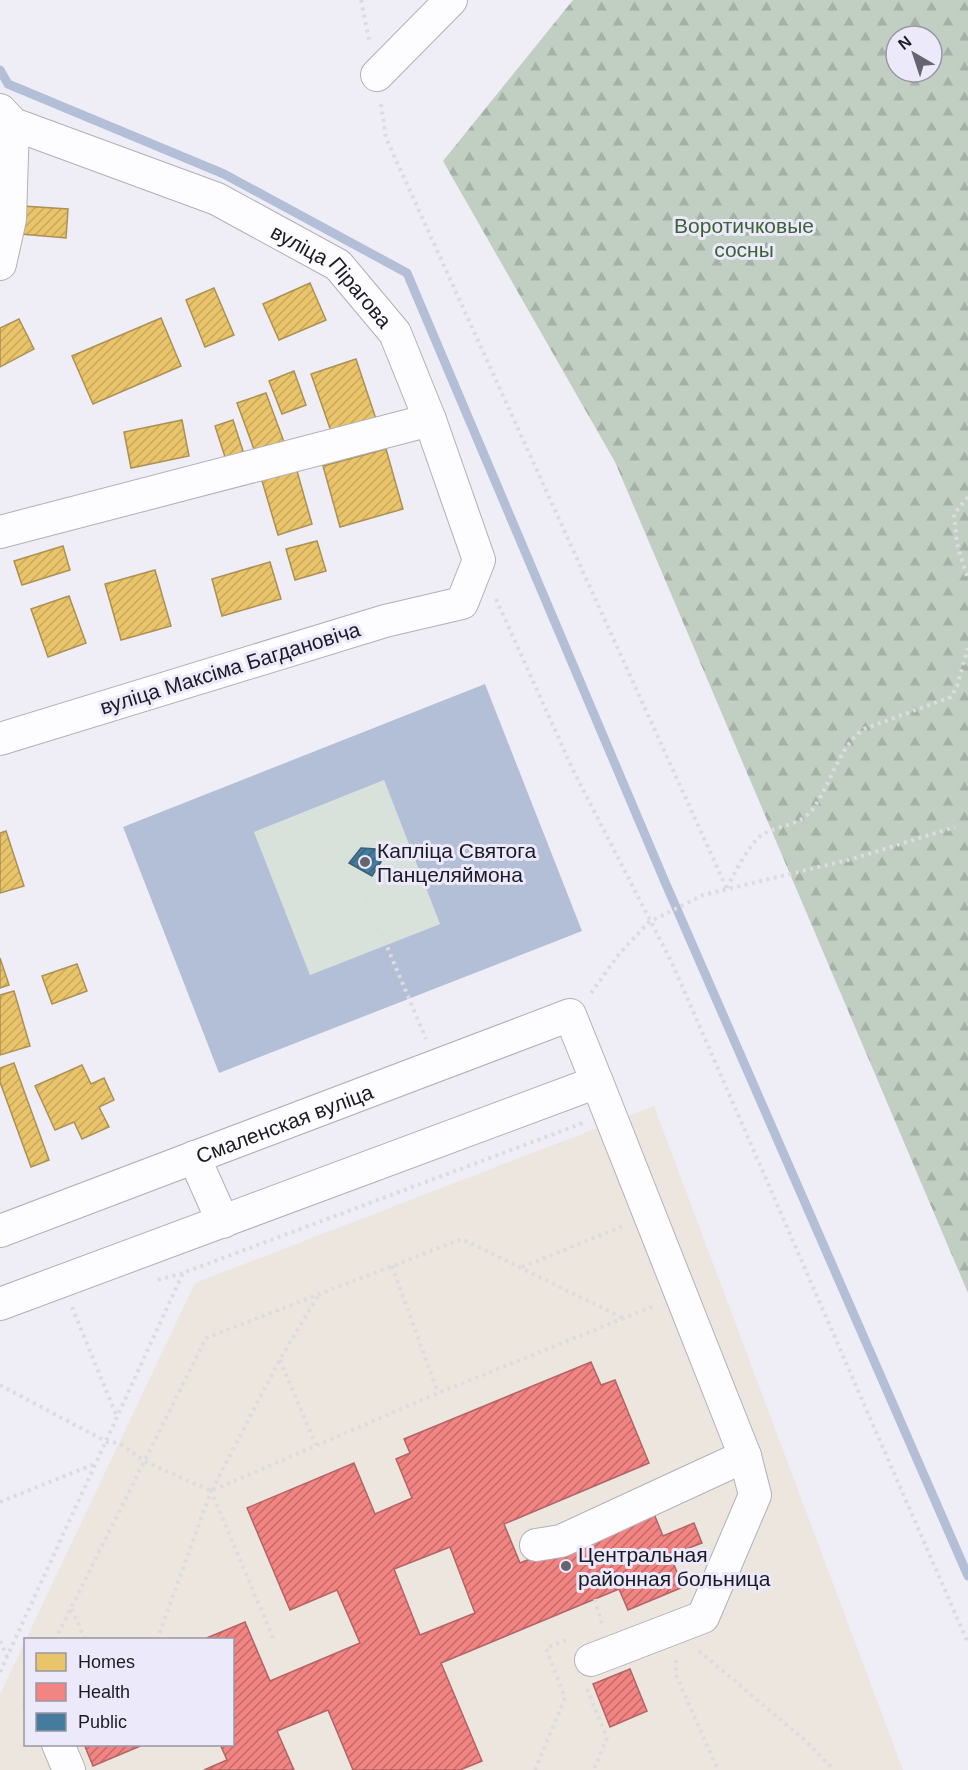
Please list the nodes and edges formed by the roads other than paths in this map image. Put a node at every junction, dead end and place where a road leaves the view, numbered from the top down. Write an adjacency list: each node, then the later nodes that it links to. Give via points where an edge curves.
1 (451, 0): 2 (street)
2 (377, 75)
3 (7, 117): 4 (street, via 10,219); 5 (street, вуліца Пірагова, via 217,199 338,265 395,333)
4 (0, 264)
5 (430, 420): 6 (street); 7 (street, вуліца Пірагова, via 479,560)
6 (0, 532)
7 (462, 603): 8 (street, вуліца Максіма Багдановіча, via 385,621)
8 (0, 739)
9 (597, 1082): 10 (street, Смаленская вуліца, via 570,1015); 11 (street); 14 (street)
10 (194, 1157): 11 (street); 12 (street, Смаленская вуліца)
11 (223, 1222): 13 (street)
12 (0, 1231)
13 (0, 1304)
14 (744, 1456): 15 (street, via 561,1541); 16 (street, via 755,1495 703,1617)
15 (536, 1545)
16 (591, 1660)
17 (59, 1746): 18 (street)
18 (69, 1770)

